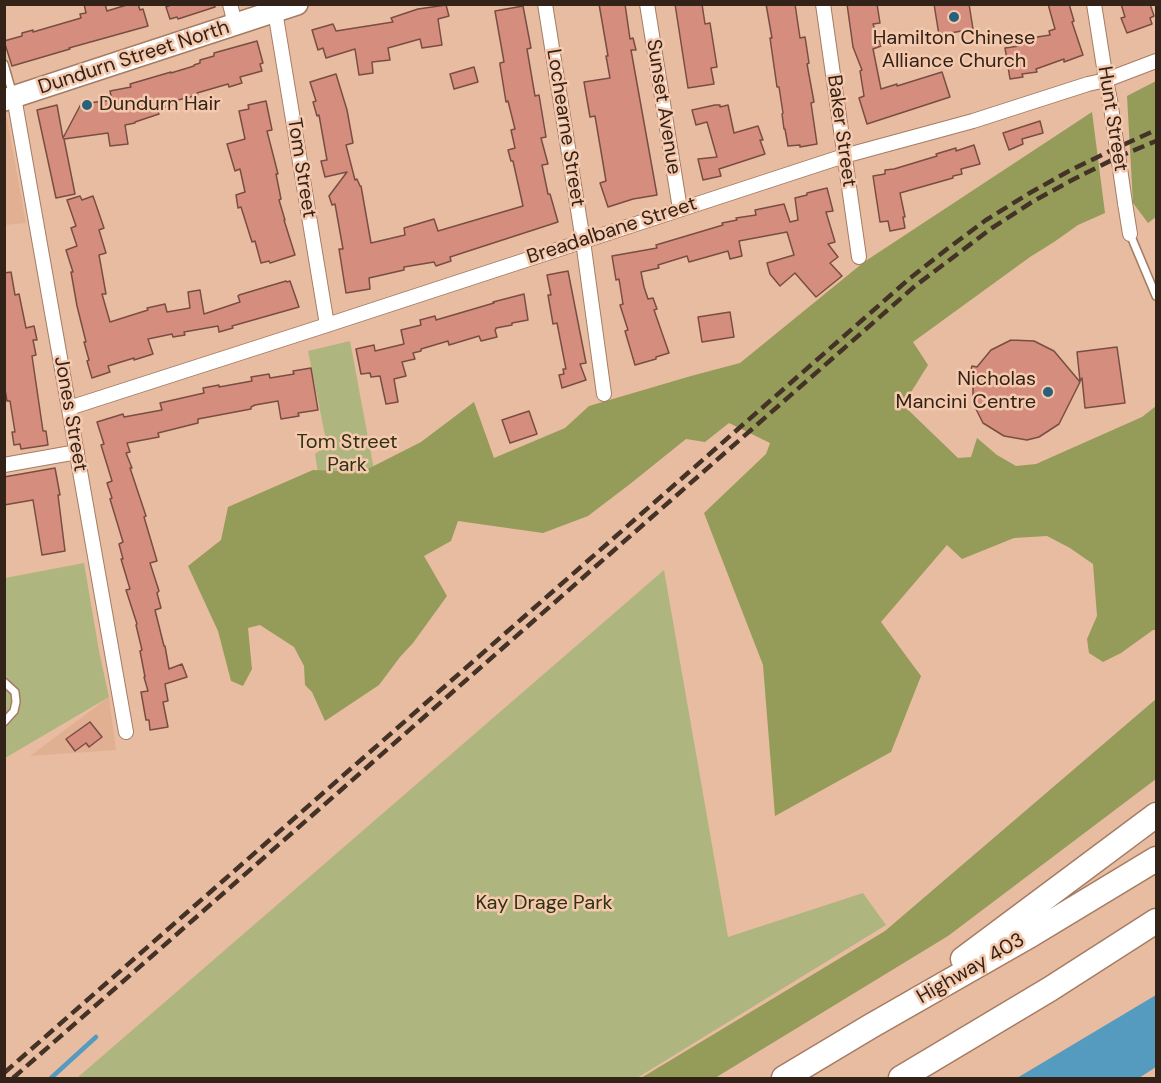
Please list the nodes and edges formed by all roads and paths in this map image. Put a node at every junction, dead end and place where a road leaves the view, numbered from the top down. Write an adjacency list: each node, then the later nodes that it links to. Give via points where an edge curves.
1 (297, 4): 6 (main road, Dundurn Street North)
2 (545, 4): 15 (street, Lochearne Street)
3 (647, 4): 13 (street, Sunset Avenue)
4 (823, 4): 12 (street, Baker Street)
5 (1094, 4): 10 (street, Hunt Street)
6 (276, 11): 7 (main road, Dundurn Street North); 18 (street, Tom Street)
7 (233, 14): 11 (main road, Dundurn Street North)
8 (1156, 61): 10 (street, Breadalbane Street)
9 (4, 64): 11 (lane)
10 (1106, 80): 12 (street, Breadalbane Street); 14 (street, Hunt Street, bridge)
11 (9, 99): 20 (street, Jones Street)
12 (844, 156): 13 (street, Breadalbane Street); 16 (street, Baker Street)
13 (680, 209): 15 (street, Breadalbane Street)
14 (1130, 234): 17 (lane)
15 (584, 241): 18 (street, Breadalbane Street); 19 (street, Lochearne Street)
16 (859, 257)
17 (1156, 296)
18 (327, 325): 20 (street, Breadalbane Street)
19 (604, 394)
20 (69, 408): 21 (street, Jones Street)
21 (77, 452): 22 (street); 25 (street, Jones Street)
22 (4, 465)
23 (4, 682): 24 (lane, via 15,692 16,702)
24 (4, 722)
25 (126, 732)
26 (1156, 815): 31 (highway)
27 (1156, 859): 31 (highway, Highway 403)
28 (1156, 921): 30 (highway)
29 (1156, 941): 30 (highway)
30 (1050, 989): 33 (highway)
31 (871, 1026): 32 (highway, Highway 403)
32 (784, 1078)
33 (901, 1078)

